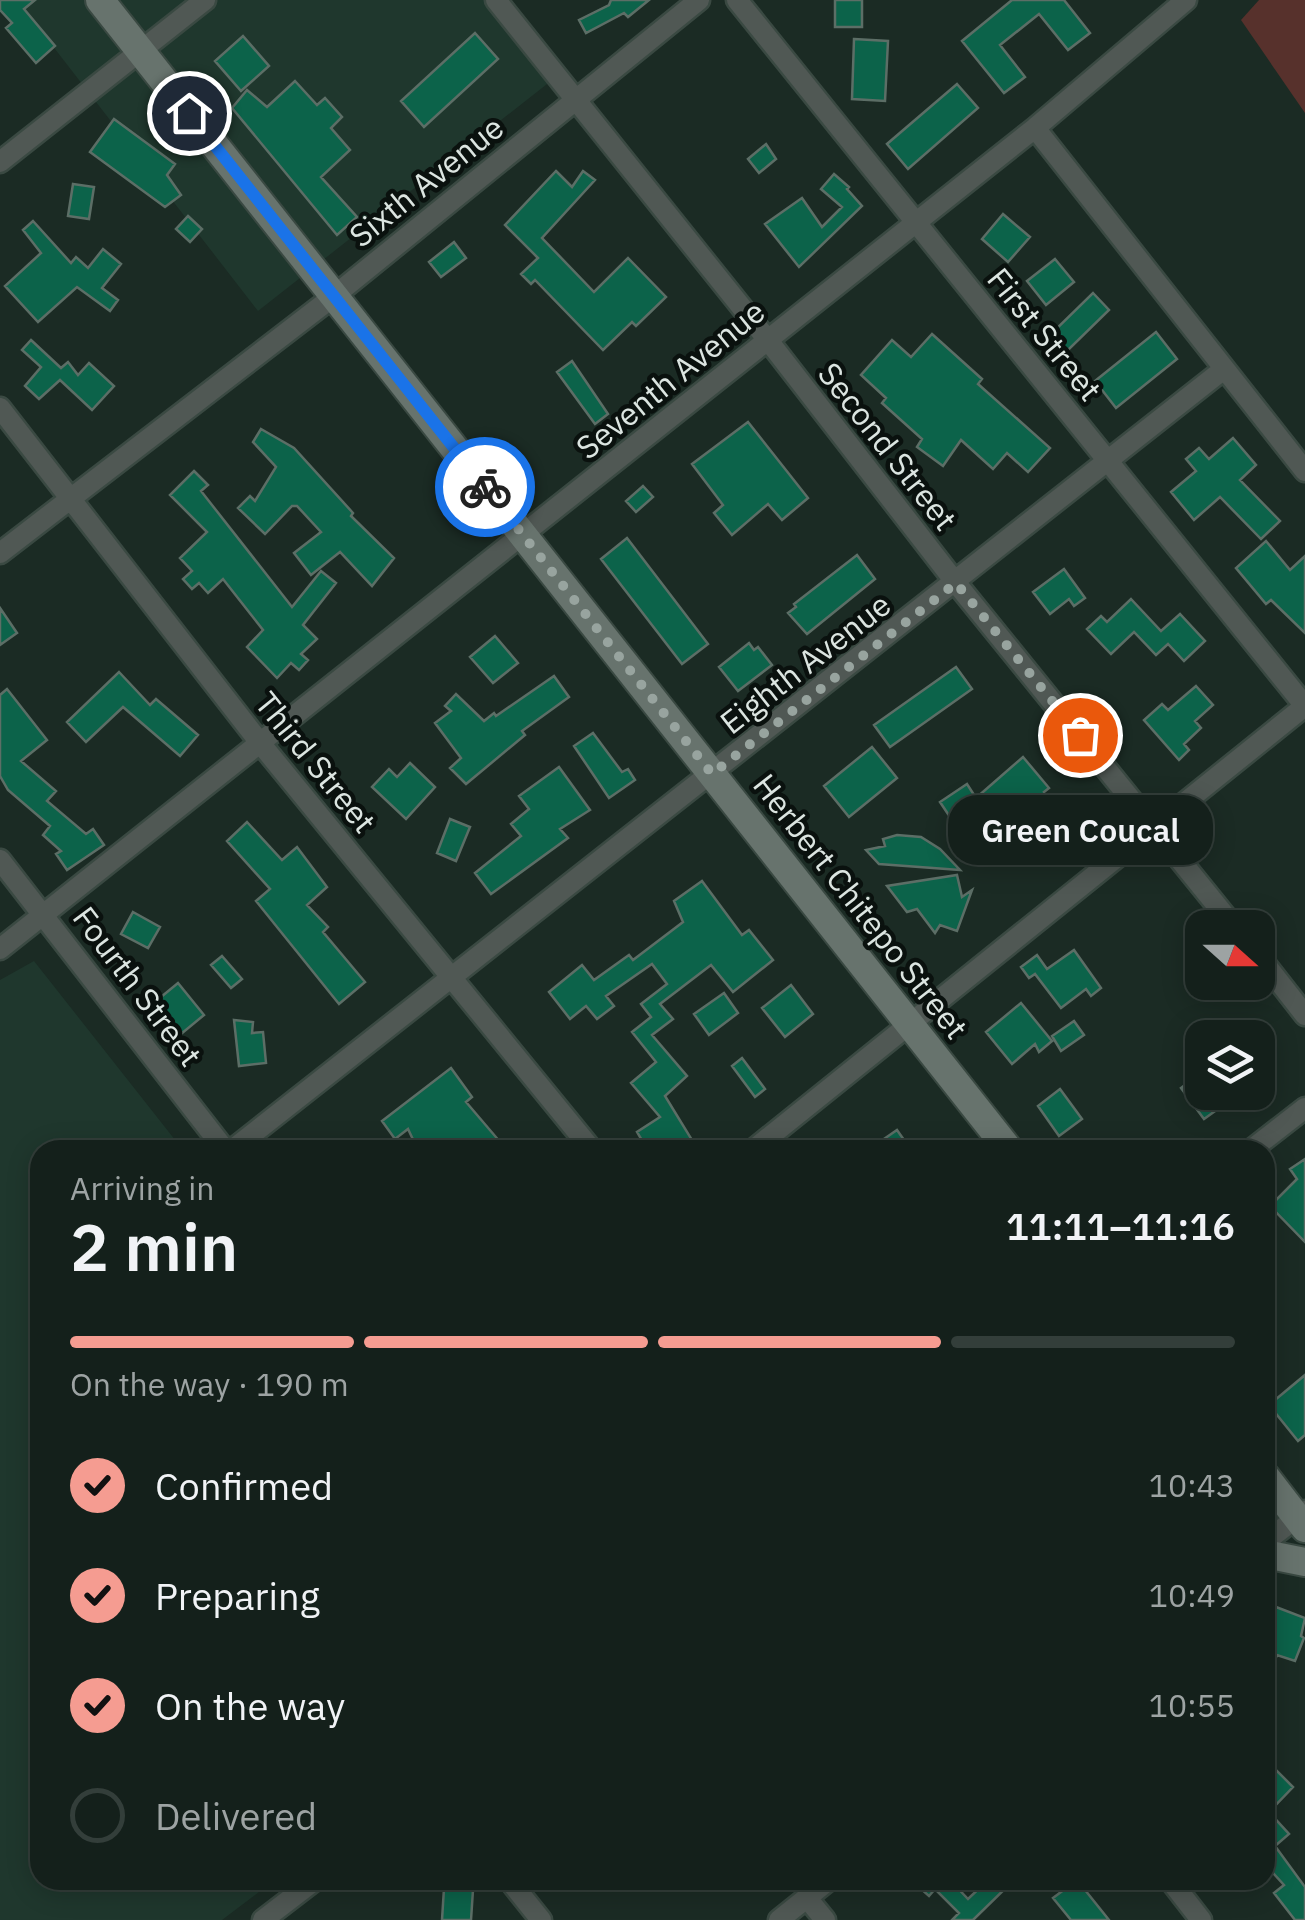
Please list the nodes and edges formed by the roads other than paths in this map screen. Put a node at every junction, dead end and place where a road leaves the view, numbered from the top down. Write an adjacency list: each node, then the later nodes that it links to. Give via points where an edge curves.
1 (100, 0): 7 (main road, Herbert Chitepo Street)
2 (205, 0): 7 (street)
3 (496, 0): 8 (street, Second Street)
4 (699, 0): 8 (street, Sixth Avenue)
5 (737, 0): 11 (street, First Street)
6 (1186, 0): 9 (street, Seventh Avenue)
7 (140, 52): 10 (street); 12 (main road, Herbert Chitepo Street)
8 (575, 98): 12 (street, Sixth Avenue); 13 (street, Second Street)
9 (1034, 128): 11 (street, Seventh Avenue); 14 (street)
10 (0, 162)
11 (916, 222): 13 (street, Seventh Avenue); 16 (street, First Street)
12 (334, 296): 18 (street, Sixth Avenue); 19 (main road, Herbert Chitepo Street)
13 (768, 339): 19 (street, Seventh Avenue); 21 (street, Second Street)
14 (1224, 368): 16 (street, Eighth Avenue); 17 (street)
15 (0, 408): 18 (street, Third Street)
16 (1108, 460): 21 (street, Eighth Avenue); 22 (street, First Street)
17 (1305, 471)
18 (71, 496): 20 (street, Sixth Avenue); 23 (street, Third Street)
19 (523, 536): 23 (street, Seventh Avenue); 24 (main road, Herbert Chitepo Street)
20 (0, 552)
21 (956, 583): 24 (street, Eighth Avenue); 25 (street, Second Street)
22 (1305, 706): 25 (street)
23 (261, 744): 28 (street, Seventh Avenue); 30 (street, Third Street)
24 (712, 774): 30 (street, Eighth Avenue); 33 (main road, Herbert Chitepo Street)
25 (1155, 826): 27 (street, Second Street); 33 (street)
26 (0, 860): 28 (street, Fourth Street)
27 (1221, 910)
28 (44, 912): 29 (street, Seventh Avenue); 35 (street, Fourth Street)
29 (0, 949)
30 (453, 976): 36 (street, Eighth Avenue); 37 (street, Third Street)
31 (1275, 977): 32 (street)
32 (1305, 1015)
33 (910, 1025): 38 (street); 39 (main road, Herbert Chitepo Street)
34 (1305, 1108): 40 (street)
35 (220, 1140)
36 (241, 1140)
37 (584, 1140)
38 (766, 1140)
39 (1002, 1140)
40 (1263, 1140)
41 (1275, 1488): 42 (main road)
42 (1302, 1519): 43 (street)
43 (1275, 1536)
44 (1275, 1556): 45 (main road)
45 (1305, 1562)
46 (302, 1890): 51 (street)
47 (517, 1890): 52 (street)
48 (817, 1890): 50 (street)
49 (1178, 1890): 55 (street)
50 (807, 1898): 53 (street); 54 (street)
51 (263, 1920)
52 (541, 1920)
53 (779, 1920)
54 (825, 1920)
55 (1201, 1920)

